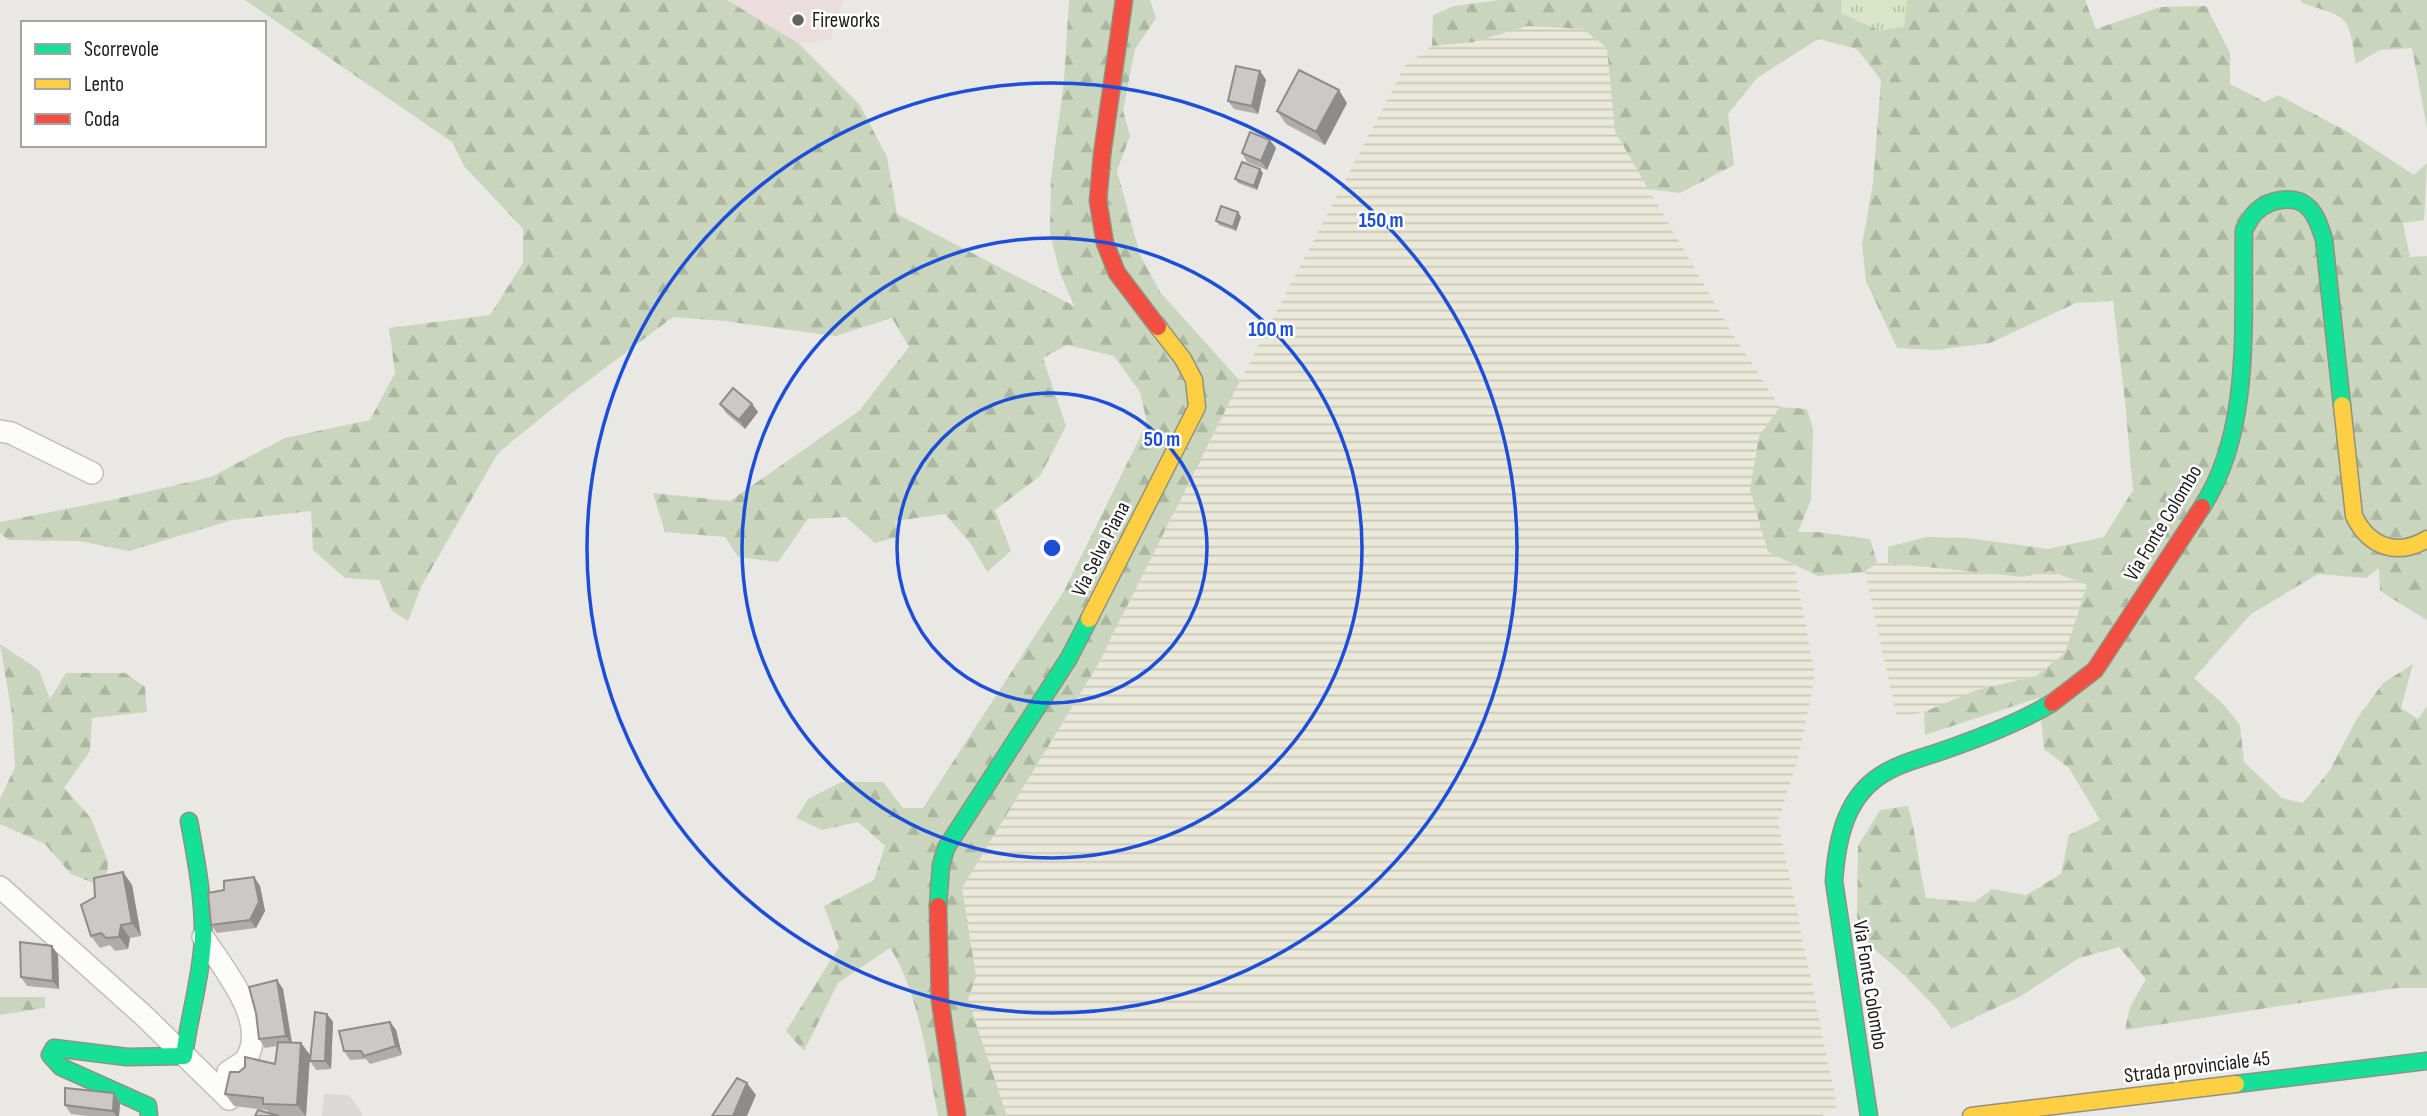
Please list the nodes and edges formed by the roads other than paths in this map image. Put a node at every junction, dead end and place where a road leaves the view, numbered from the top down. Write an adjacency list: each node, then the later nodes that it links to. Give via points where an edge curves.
1 (1124, 0): 11 (street, Via Selva Piana, via 1098,201 1105,243 1117,273 1183,359 1194,380 1197,407 1069,658 946,848 938,898 940,1000)
2 (0, 431): 3 (street)
3 (92, 473)
4 (2427, 539): 12 (street, Via Fonte Colombo, via 2398,550 2364,534 2354,516 2324,239 2306,205 2290,200 2270,202 2255,212 2244,230 2241,386 2230,444 2212,492 2095,670 2077,688 2042,710 1889,771 1871,783 1844,822 1834,881)
5 (189, 821): 7 (street)
6 (0, 887): 8 (street)
7 (203, 937): 8 (street); 8 (street, via 245,1002 254,1033 246,1059 228,1072 229,1099)
8 (184, 1056): 10 (street, via 127,1057 54,1048 50,1055 61,1067 148,1106)
9 (2427, 1060): 13 (street, Strada provinciale 45)
10 (149, 1116)
11 (957, 1116)
12 (1869, 1116)
13 (1971, 1116)

